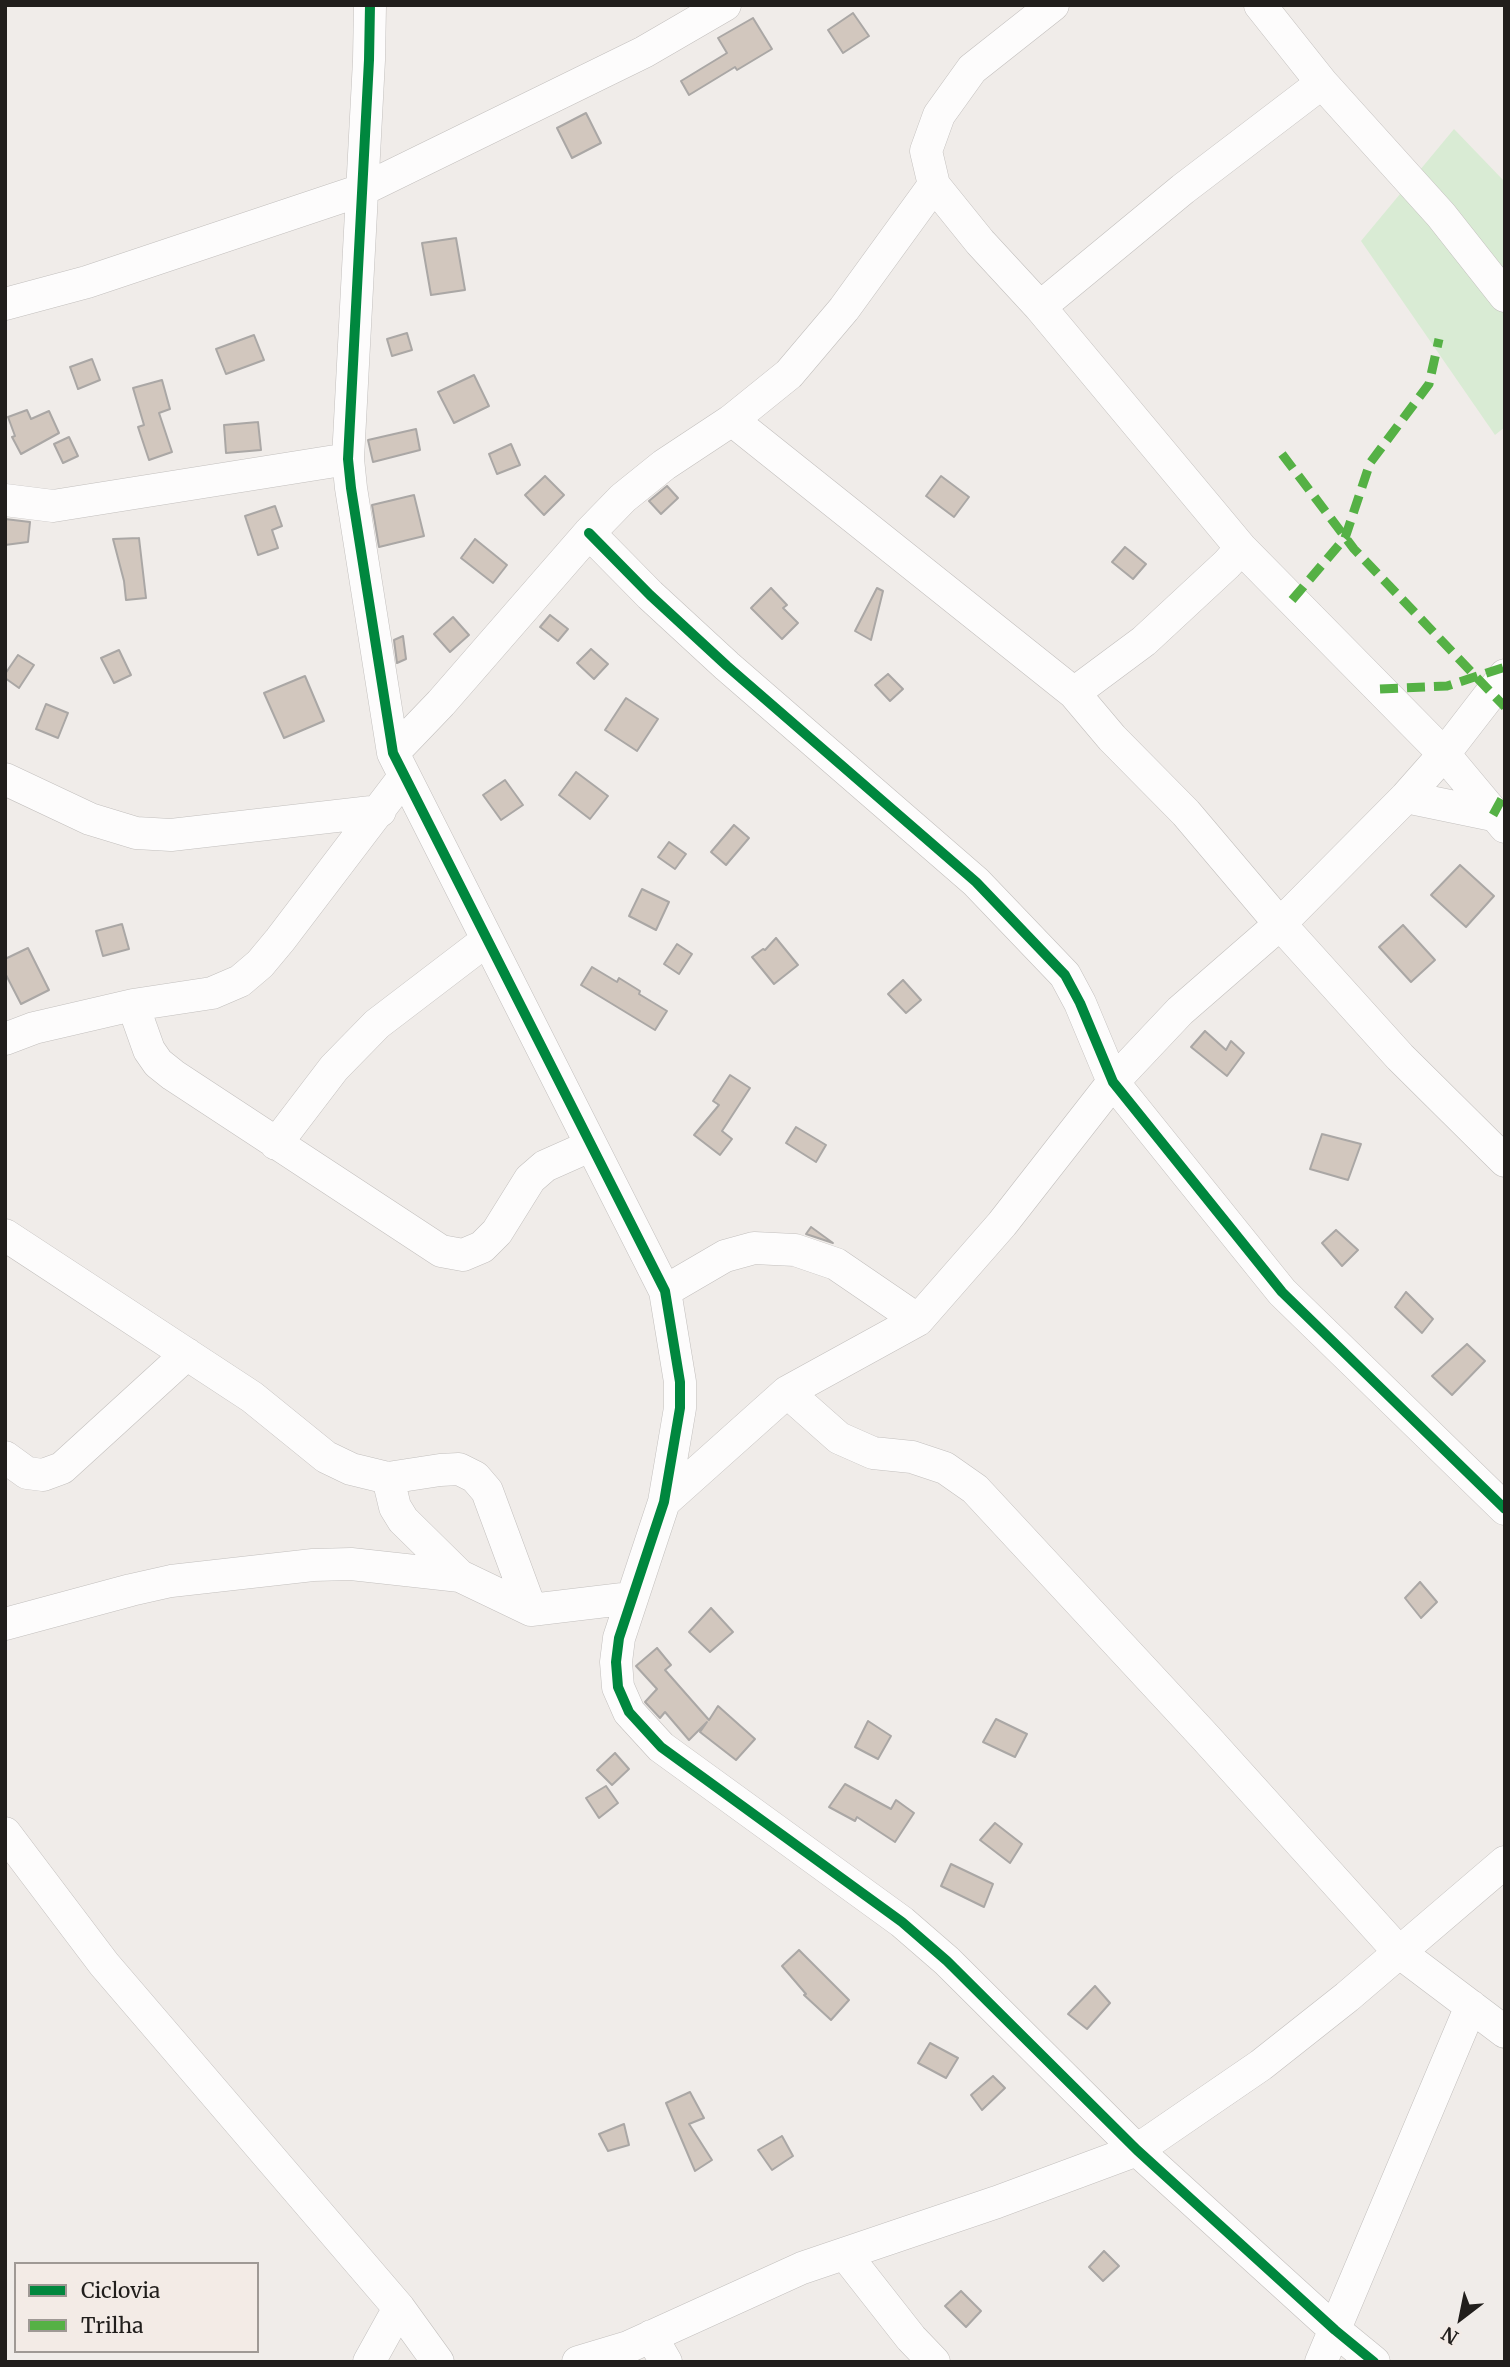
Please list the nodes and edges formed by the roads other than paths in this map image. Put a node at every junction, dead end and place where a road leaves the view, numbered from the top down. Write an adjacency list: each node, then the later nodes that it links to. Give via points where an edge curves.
1 (370, 5): 7 (street)
2 (724, 5): 7 (street, via 644,52)
3 (1053, 5): 6 (street, via 972,69 939,115 926,151)
4 (1260, 5): 5 (street)
5 (1322, 83): 8 (street, via 1441,215); 10 (street)
6 (934, 185): 10 (street); 11 (street, via 797,365)
7 (362, 190): 9 (street, via 87,282); 12 (street)
8 (1505, 296)
9 (5, 304)
10 (1040, 307): 15 (street)
11 (732, 419): 14 (street, via 664,465); 17 (street)
12 (348, 459): 13 (street, via 53,506); 19 (street)
13 (5, 500)
14 (589, 533): 19 (street); 28 (street, via 727,666 976,882 1065,975)
15 (1241, 548): 17 (street, via 1144,641); 18 (street)
16 (1505, 675): 18 (street)
17 (1074, 693): 24 (street, via 1186,813)
18 (1444, 754): 21 (street); 23 (street)
19 (399, 765): 22 (street); 25 (street)
20 (5, 779): 22 (street, via 90,819 136,833 171,835)
21 (1406, 797): 23 (street); 24 (street)
22 (380, 811): 26 (street, via 260,964 240,981 212,993)
23 (1499, 821)
24 (1280, 925): 28 (street, via 1180,1011); 31 (street, via 1400,1057)
25 (487, 940): 29 (street, via 377,1024 334,1068); 30 (street)
26 (133, 1005): 27 (street); 29 (street, via 158,1063)
27 (5, 1039)
28 (1113, 1083): 34 (street, via 1002,1224); 40 (street, via 1282,1292)
29 (276, 1144): 30 (street, via 441,1251 463,1255 482,1247 497,1232 530,1179 545,1166)
30 (590, 1146): 33 (street)
31 (1505, 1161)
32 (5, 1235): 35 (street)
33 (665, 1291): 34 (street, via 724,1256 754,1248 795,1250 836,1264); 39 (street, via 680,1408)
34 (918, 1320): 36 (street)
35 (187, 1354): 37 (street, via 62,1468 43,1475 27,1473); 38 (street, via 252,1397 326,1457)
36 (787, 1392): 39 (street); 47 (street, via 839,1438 873,1453 912,1457 945,1468 975,1489)
37 (5, 1457)
38 (388, 1478): 41 (street, via 399,1514); 43 (street, via 459,1469 474,1477 487,1491)
39 (664, 1502): 42 (street)
40 (1505, 1509)
41 (460, 1576): 43 (street); 44 (street, via 351,1564 313,1565 171,1581)
42 (631, 1598): 43 (street); 50 (street, via 615,1662 618,1687 629,1712 660,1747 902,1922)
43 (531, 1610)
44 (5, 1624)
45 (5, 1833): 52 (street, via 104,1964)
46 (1505, 1862): 47 (street)
47 (1399, 1952): 48 (street); 50 (street, via 1261,2065)
48 (1471, 2006): 49 (street); 53 (street)
49 (1505, 2032)
50 (1137, 2150): 51 (street); 53 (street)
51 (845, 2253): 54 (street, via 802,2268); 58 (street)
52 (399, 2308): 55 (street); 56 (street)
53 (1335, 2330): 59 (street); 60 (street)
54 (658, 2349): 57 (street, via 628,2347)
55 (369, 2362)
56 (438, 2362)
57 (578, 2362)
58 (934, 2362)
59 (1321, 2362)
60 (1374, 2362)

